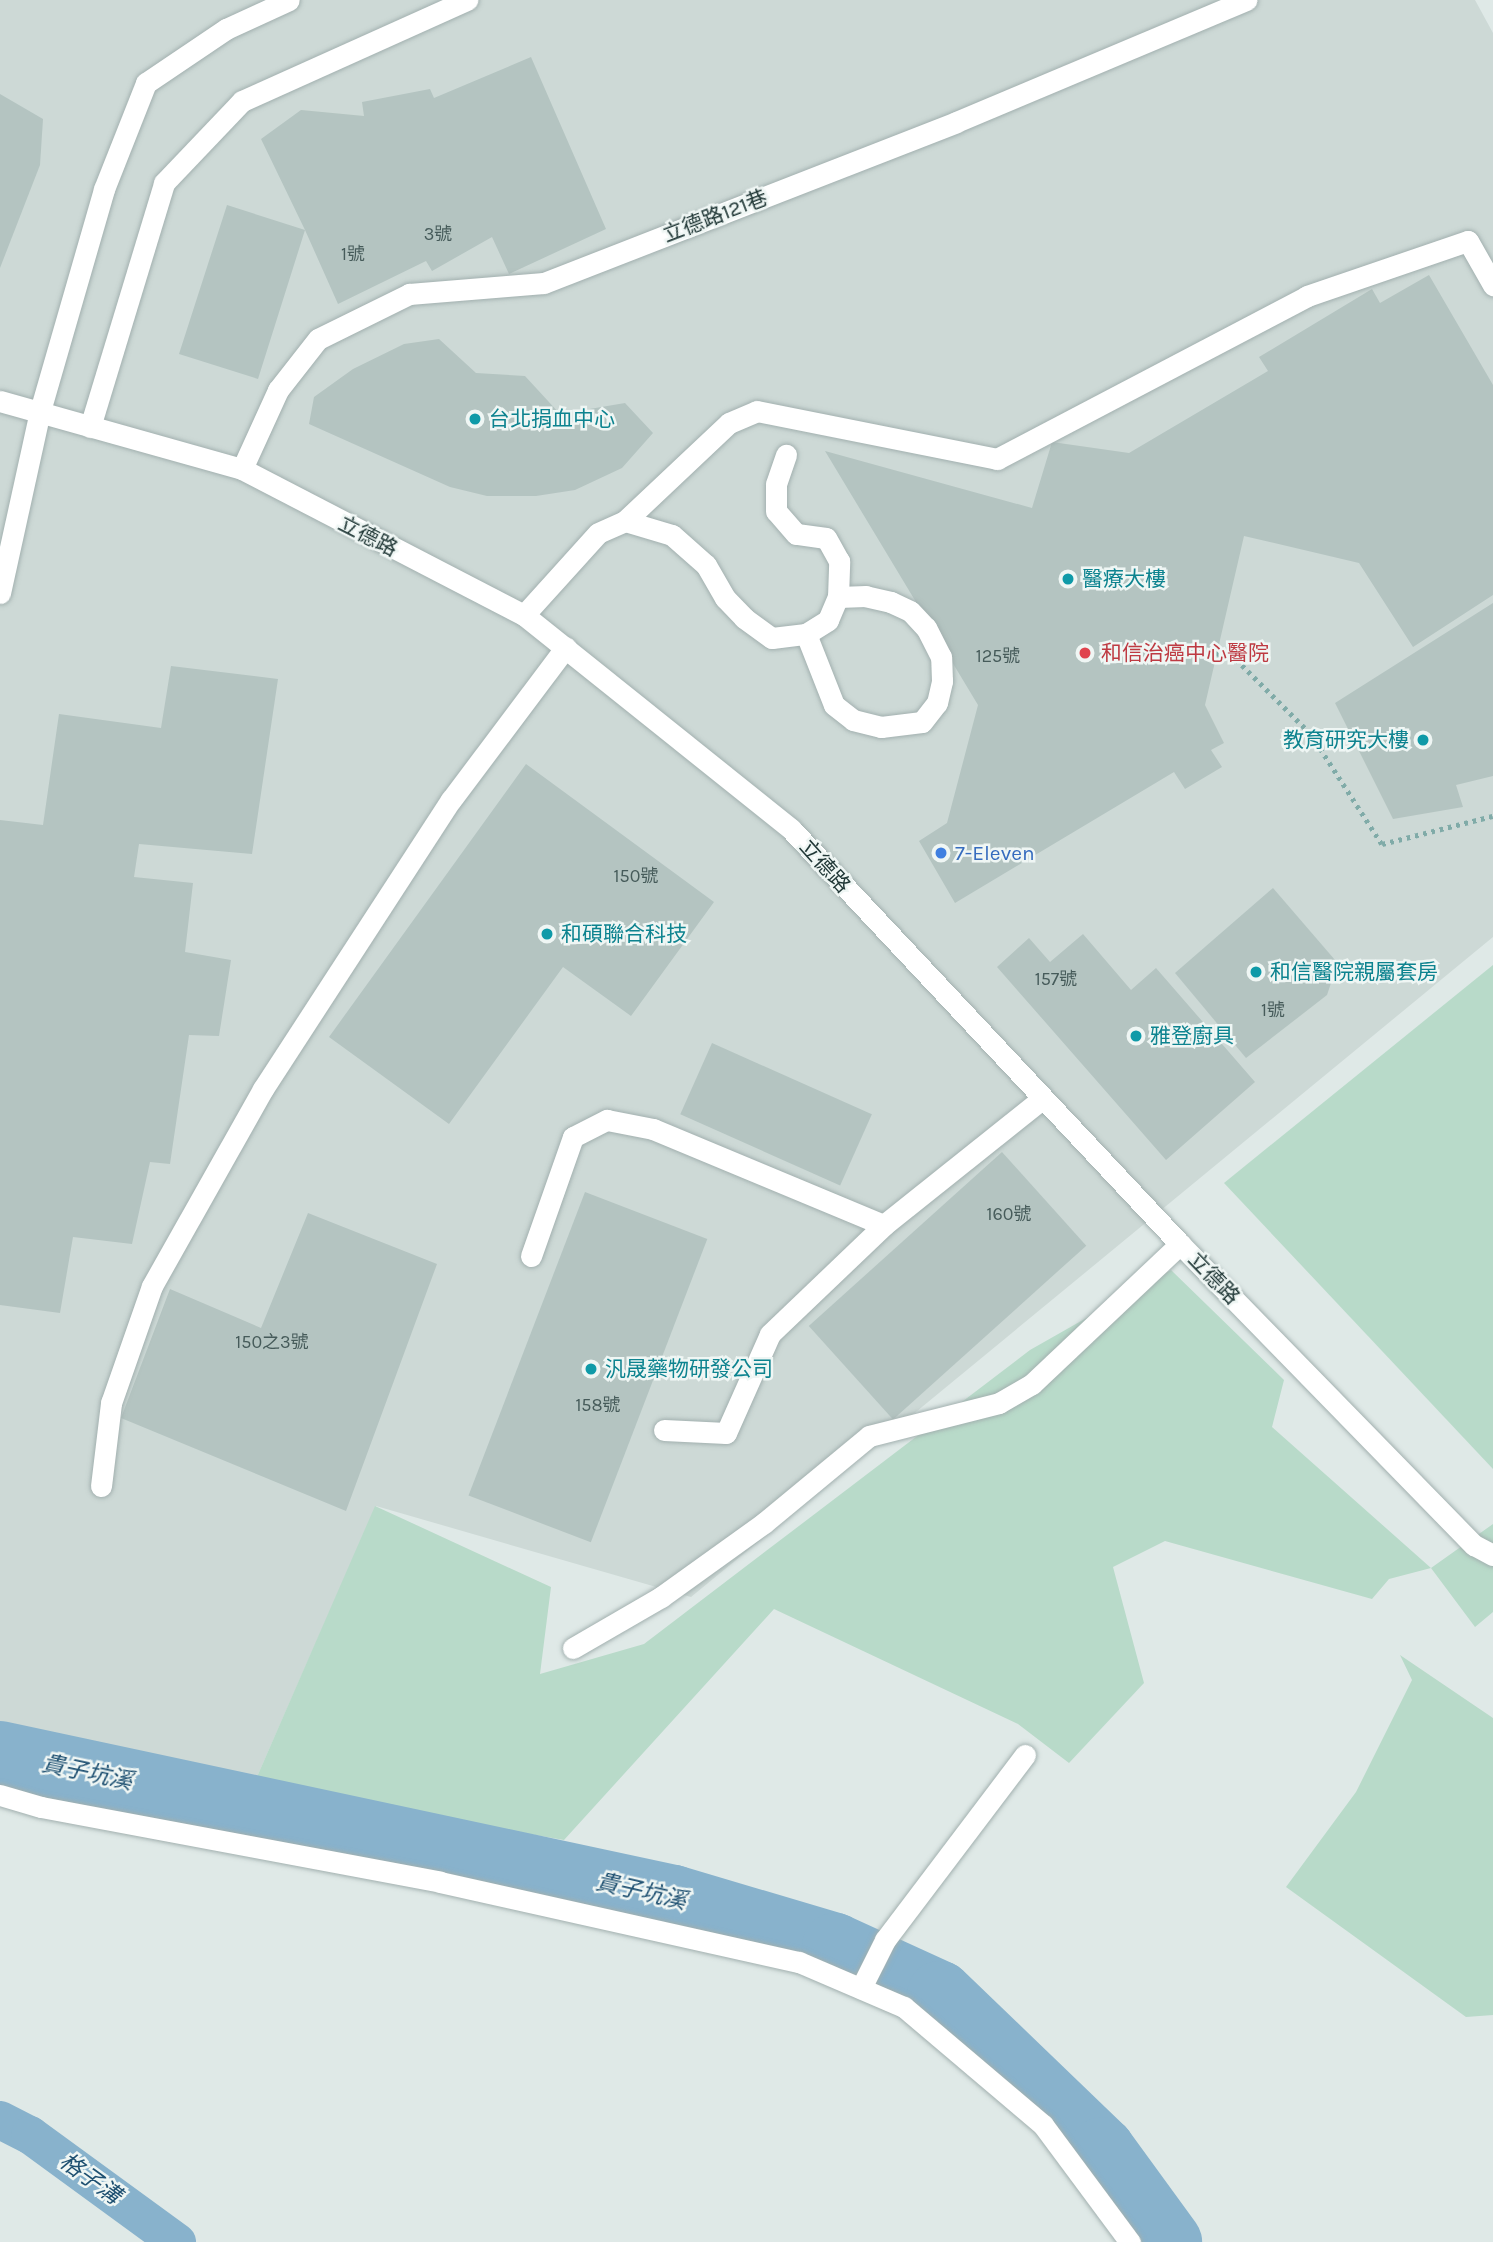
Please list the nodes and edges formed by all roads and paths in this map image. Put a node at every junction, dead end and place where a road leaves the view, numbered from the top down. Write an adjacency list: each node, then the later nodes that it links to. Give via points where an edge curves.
1 (289, 0): 6 (street, via 226,29 146,83 104,189)
2 (467, 0): 7 (street, via 242,101 164,183)
3 (1246, 0): 9 (street, 立德路121巷, via 956,122 544,283 409,294 318,339 278,390)
4 (1493, 285): 10 (street, via 1468,241 1307,296 997,459 758,411 729,423)
5 (0, 401): 6 (street, 立德路)
6 (40, 411): 7 (street, 立德路); 11 (street)
7 (90, 426): 9 (street, 立德路)
8 (786, 455): 12 (street, via 776,484 776,511 796,534 826,538 839,561)
9 (242, 469): 13 (street, 立德路)
10 (625, 521): 13 (street, via 598,533); 14 (street, via 673,535 706,565 744,618 772,638)
11 (0, 593)
12 (838, 597): 14 (street, via 828,620); 14 (street, via 866,596 891,602 910,611 926,628 941,657 942,681 937,703 922,722 881,727 843,712 821,680)
13 (524, 615): 15 (street, 立德路)
14 (806, 634)
15 (566, 647): 18 (street, 立德路, via 791,829); 23 (street, via 451,800 263,1089 152,1286 111,1403)
16 (1216, 653): 17 (path, via 1236,659 1311,734 1382,844)
17 (1493, 816)
18 (1043, 1098): 19 (street); 20 (street, 立德路)
19 (884, 1225): 21 (street, via 653,1129 607,1120 573,1136); 22 (street, via 771,1334 726,1433)
20 (1180, 1244): 24 (street, 立德路, via 1474,1545); 25 (street, via 1032,1384 999,1403 869,1436 764,1523 661,1597)
21 (531, 1256)
22 (664, 1430)
23 (101, 1486)
24 (1493, 1555)
25 (573, 1648)
26 (1025, 1755): 28 (street, via 885,1940)
27 (0, 1795): 28 (street, via 40,1807 440,1882 799,1962)
28 (861, 1988): 29 (street, via 904,2007 1043,2125)
29 (1130, 2242)

